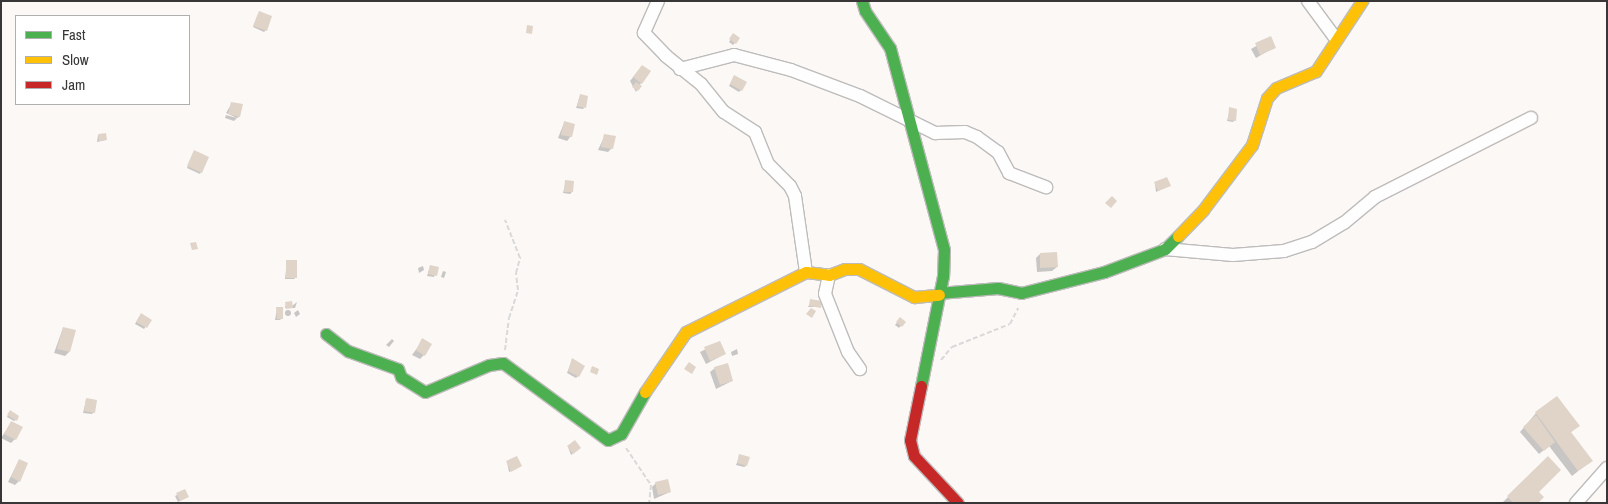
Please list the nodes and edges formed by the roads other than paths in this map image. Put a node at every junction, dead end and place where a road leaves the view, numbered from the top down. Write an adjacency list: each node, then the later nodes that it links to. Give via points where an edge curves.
1 (658, 1): 6 (street, via 644,33)
2 (862, 1): 8 (street, via 865,11 890,48)
3 (1308, 1): 5 (street)
4 (1362, 1): 5 (street)
5 (1336, 39): 10 (street, via 1316,71 1276,88 1267,98 1252,145 1240,164)
6 (680, 69): 8 (street, via 723,57 744,56 822,80); 11 (street, via 701,84 724,112 755,132 768,164 790,186 802,228)
7 (1531, 118): 10 (street, via 1375,196 1344,223 1312,242 1284,251 1243,254)
8 (911, 120): 9 (street, via 935,133 965,132 977,137 998,152 1009,173); 13 (street, via 944,250)
9 (1046, 187)
10 (1165, 249): 13 (street, via 1104,272 1020,293 998,288)
11 (806, 272): 12 (street); 14 (street, via 686,332 648,386 620,434 608,440 503,363 488,365 425,392 401,377 398,369 348,351)
12 (829, 275): 13 (street, via 845,269 858,269 914,297 928,298); 15 (street, via 825,294 848,352)
13 (939, 294): 17 (street, via 910,440 914,456 926,474)
14 (326, 334)
15 (860, 369)
16 (1607, 468): 18 (street)
17 (958, 503)
18 (1576, 503)

